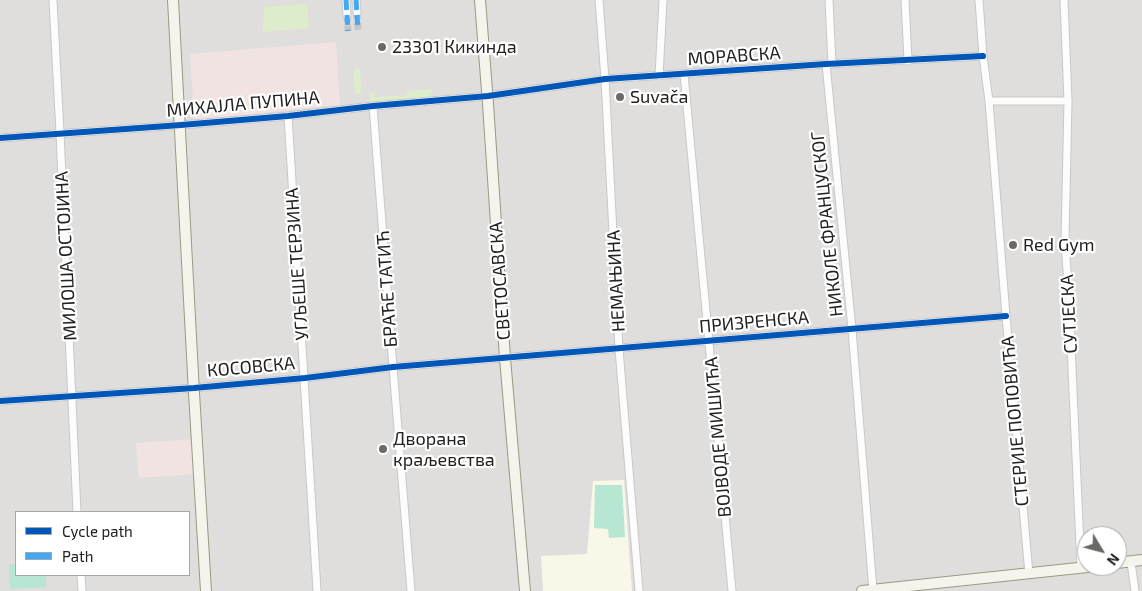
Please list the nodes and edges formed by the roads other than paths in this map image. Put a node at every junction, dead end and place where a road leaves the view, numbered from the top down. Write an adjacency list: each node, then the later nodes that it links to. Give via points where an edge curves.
1 (53, 0): 26 (street, МИЛОША ОСТОЈИНА)
2 (173, 0): 25 (street)
3 (346, 0): 13 (street)
4 (356, 0): 12 (street)
5 (480, 0): 20 (street, СВЕТОСАВСКА)
6 (599, 0): 19 (street, НЕМАЊИНА)
7 (663, 0): 18 (street)
8 (829, 0): 16 (street, НИКОЛЕ ФРАНЦУСКОГ)
9 (905, 0): 15 (street)
10 (978, 0): 14 (street, СТЕРИЈЕ ПОПОВИЋА)
11 (1064, 0): 22 (street, СУТЈЕСКА)
12 (357, 12)
13 (347, 15)
14 (984, 56): 15 (street, МОРАВСКА); 21 (street, СТЕРИЈЕ ПОПОВИЋА)
15 (908, 61): 16 (street, МОРАВСКА)
16 (829, 64): 17 (street, МОРАВСКА); 29 (street, НИКОЛЕ ФРАНЦУСКОГ)
17 (684, 74): 18 (street, МОРАВСКА); 30 (street, ВОЈВОДЕ МИШИЋА)
18 (659, 76): 19 (street, МОРАВСКА)
19 (605, 79): 20 (street, МОРАВСКА); 31 (street, НЕМАЊИНА)
20 (488, 96): 23 (street, МИХАЈЛА ПУПИНА); 32 (street, СВЕТОСАВСКА)
21 (989, 101): 22 (street); 28 (street, СТЕРИЈЕ ПОПОВИЋА)
22 (1068, 101): 39 (street, СУТЈЕСКА, via 1065,241)
23 (373, 106): 24 (street, МИХАЈЛА ПУПИНА); 33 (street, БРАЋЕ ТАТИЋ)
24 (288, 116): 25 (street, МИХАЈЛА ПУПИНА); 34 (street, УГЉЕШЕ ТЕРЗИНА)
25 (181, 125): 26 (street, МИХАЈЛА ПУПИНА); 35 (street)
26 (60, 134): 27 (street, МИХАЈЛА ПУПИНА); 36 (street, МИЛОША ОСТОЈИНА)
27 (0, 138)
28 (1006, 316): 29 (street, ПРИЗРЕНСКА); 42 (street, СТЕРИЈЕ ПОПОВИЋА)
29 (852, 329): 30 (street, ПРИЗРЕНСКА); 44 (street, НИКОЛЕ ФРАНЦУСКОГ)
30 (709, 340): 31 (street, ПРИЗРЕНСКА); 51 (street, ВОЈВОДЕ МИШИЋА)
31 (619, 349): 32 (street, ПРИЗРЕНСКА); 50 (street, НЕМАЊИНА)
32 (505, 358): 33 (street, КОСОВСКА); 49 (street, СВЕТОСАВСКА)
33 (393, 367): 34 (street, КОСОВСКА); 48 (street, БРАЋЕ ТАТИЋ)
34 (305, 378): 35 (street, КОСОВСКА); 47 (street, УГЉЕШЕ ТЕРЗИНА)
35 (194, 388): 36 (street, КОСОВСКА); 46 (street)
36 (72, 396): 37 (street, КОСОВСКА); 38 (street, МИЛОША ОСТОЈИНА)
37 (0, 401)
38 (77, 511)
39 (1079, 526)
40 (1137, 561): 52 (street)
41 (1077, 568): 42 (street)
42 (1029, 574): 44 (street)
43 (81, 576): 45 (street)
44 (867, 590)
45 (82, 591)
46 (206, 591)
47 (317, 591)
48 (411, 591)
49 (524, 591)
50 (639, 591)
51 (732, 591)
52 (1135, 591)

